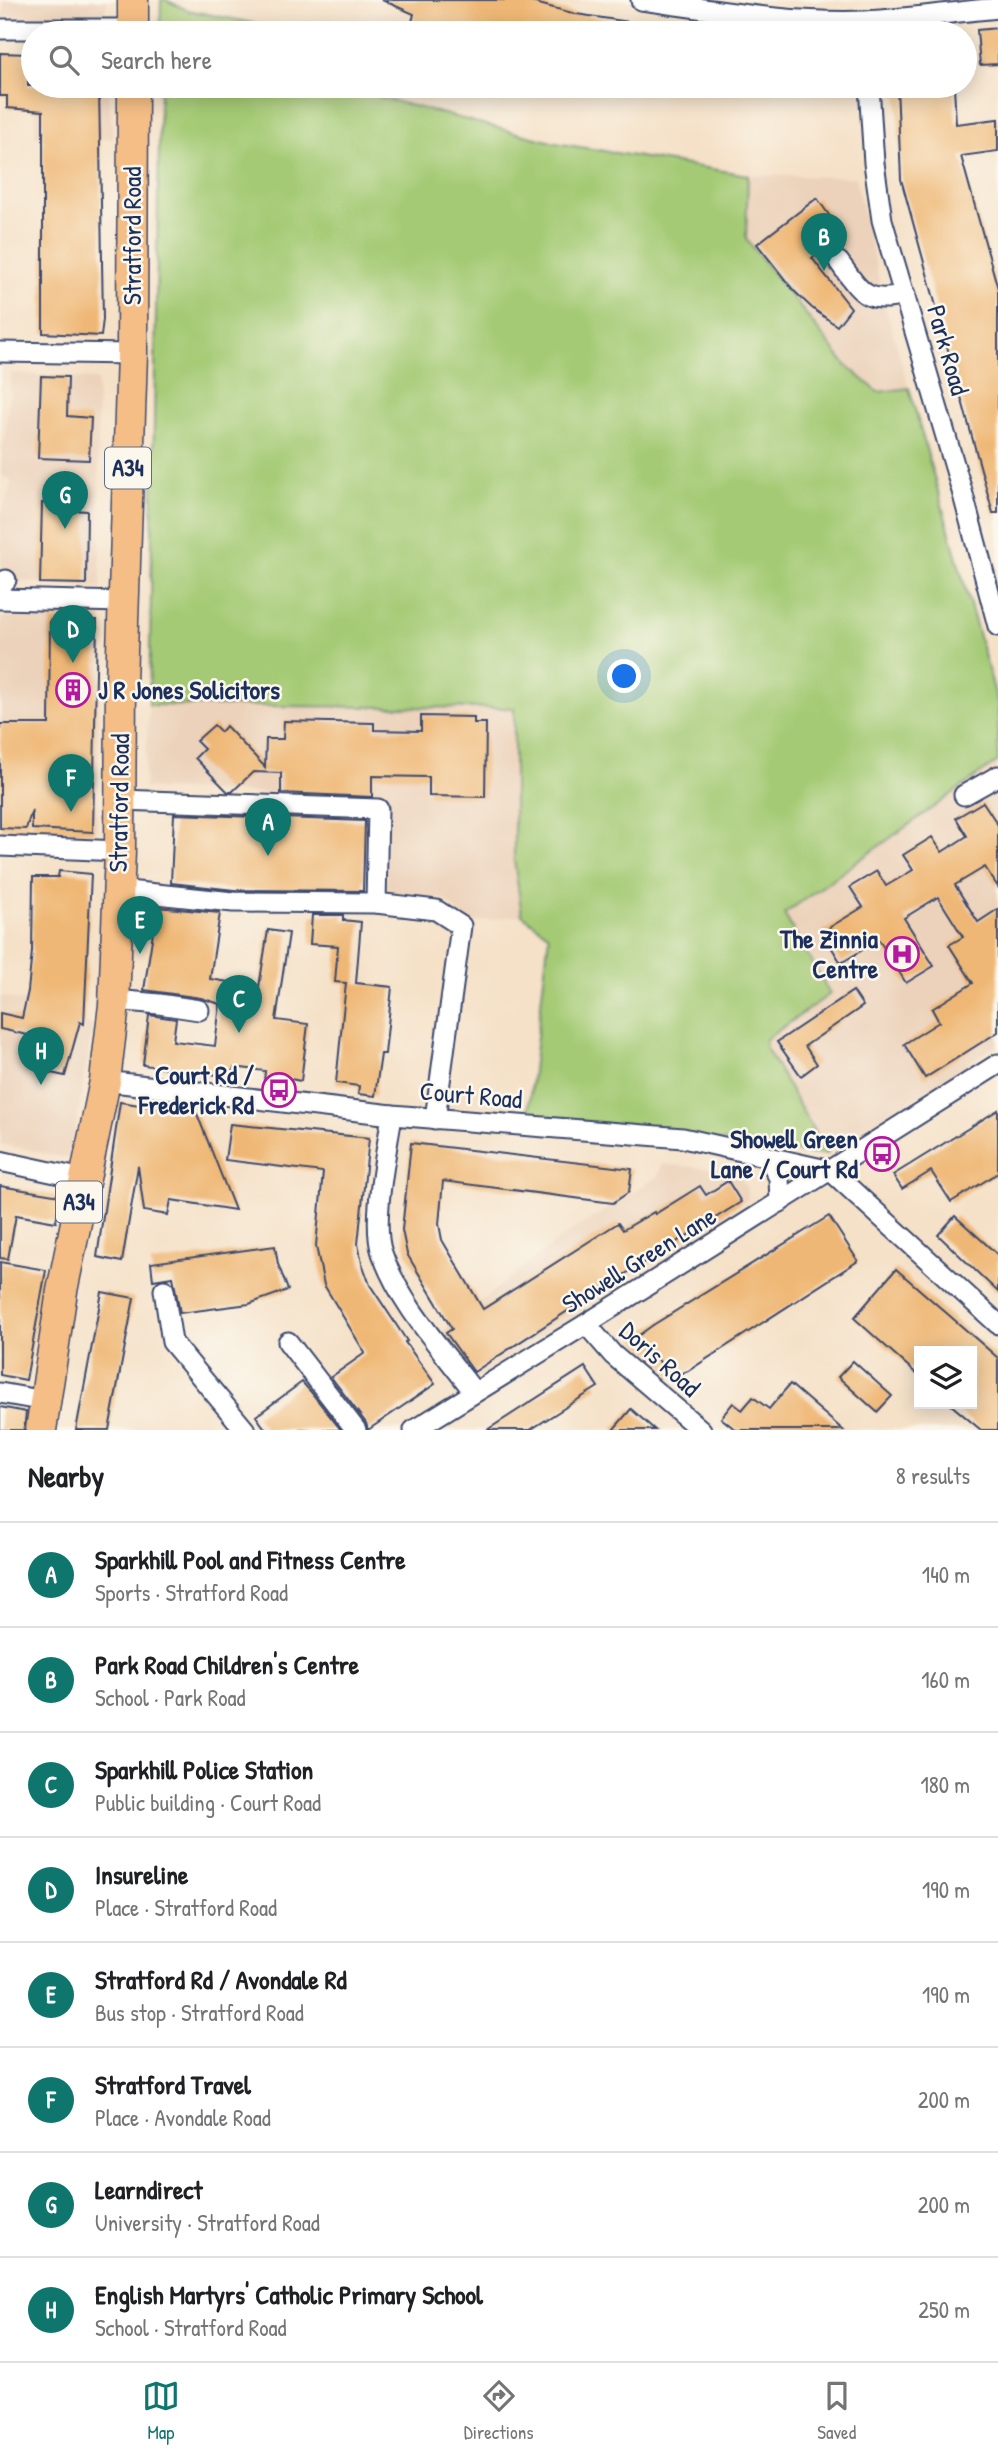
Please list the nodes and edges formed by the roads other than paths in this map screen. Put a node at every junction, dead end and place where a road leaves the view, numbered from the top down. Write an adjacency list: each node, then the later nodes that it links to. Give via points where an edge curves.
1 (641, 0): 3 (street)
2 (998, 8): 4 (street)
3 (800, 21)
4 (907, 21)
5 (21, 28): 6 (street)
6 (0, 29)
7 (133, 98): 12 (highway, Stratford Road / A34)
8 (870, 98): 10 (street, Park Road, via 882,220)
9 (839, 262): 10 (street, via 870,296 883,300)
10 (905, 295): 15 (street, Park Road)
11 (0, 352): 12 (street)
12 (132, 354): 14 (highway, Stratford Road / A34)
13 (2, 588): 14 (street)
14 (123, 602): 18 (highway, Stratford Road / A34)
15 (998, 626)
16 (998, 776): 17 (street)
17 (964, 795)
18 (120, 800): 20 (highway, Stratford Road / A34); 22 (street, via 378,809)
19 (0, 846): 20 (street)
20 (120, 850): 21 (highway, Stratford Road / A34)
21 (118, 890): 22 (street, via 233,902); 23 (highway, Stratford Road / A34)
22 (376, 903): 28 (street, via 436,910 461,926)
23 (115, 1000): 24 (street); 26 (highway, Stratford Road / A34)
24 (199, 1010)
25 (998, 1064): 31 (street, Showell Green Lane)
26 (104, 1081): 27 (street, Court Road); 32 (highway, Stratford Road / A34)
27 (392, 1115): 28 (street, Court Road); 38 (street, via 379,1209 382,1252 403,1296)
28 (435, 1119): 29 (street, Court Road, via 683,1139)
29 (769, 1158): 31 (street, Court Road); 33 (street, via 779,1178)
30 (0, 1161): 32 (street)
31 (831, 1171): 33 (street, Showell Green Lane); 36 (street)
32 (83, 1179): 40 (highway, Stratford Road / A34)
33 (780, 1202): 35 (street, Showell Green Lane)
34 (164, 1290): 41 (street, via 172,1342)
35 (586, 1324): 38 (street, Showell Green Lane); 44 (street, Doris Road, via 613,1355)
36 (998, 1324)
37 (288, 1342): 42 (street)
38 (474, 1392): 43 (street, Showell Green Lane)
39 (0, 1393): 40 (street)
40 (43, 1416)
41 (245, 1430)
42 (356, 1430)
43 (414, 1430)
44 (701, 1430)

